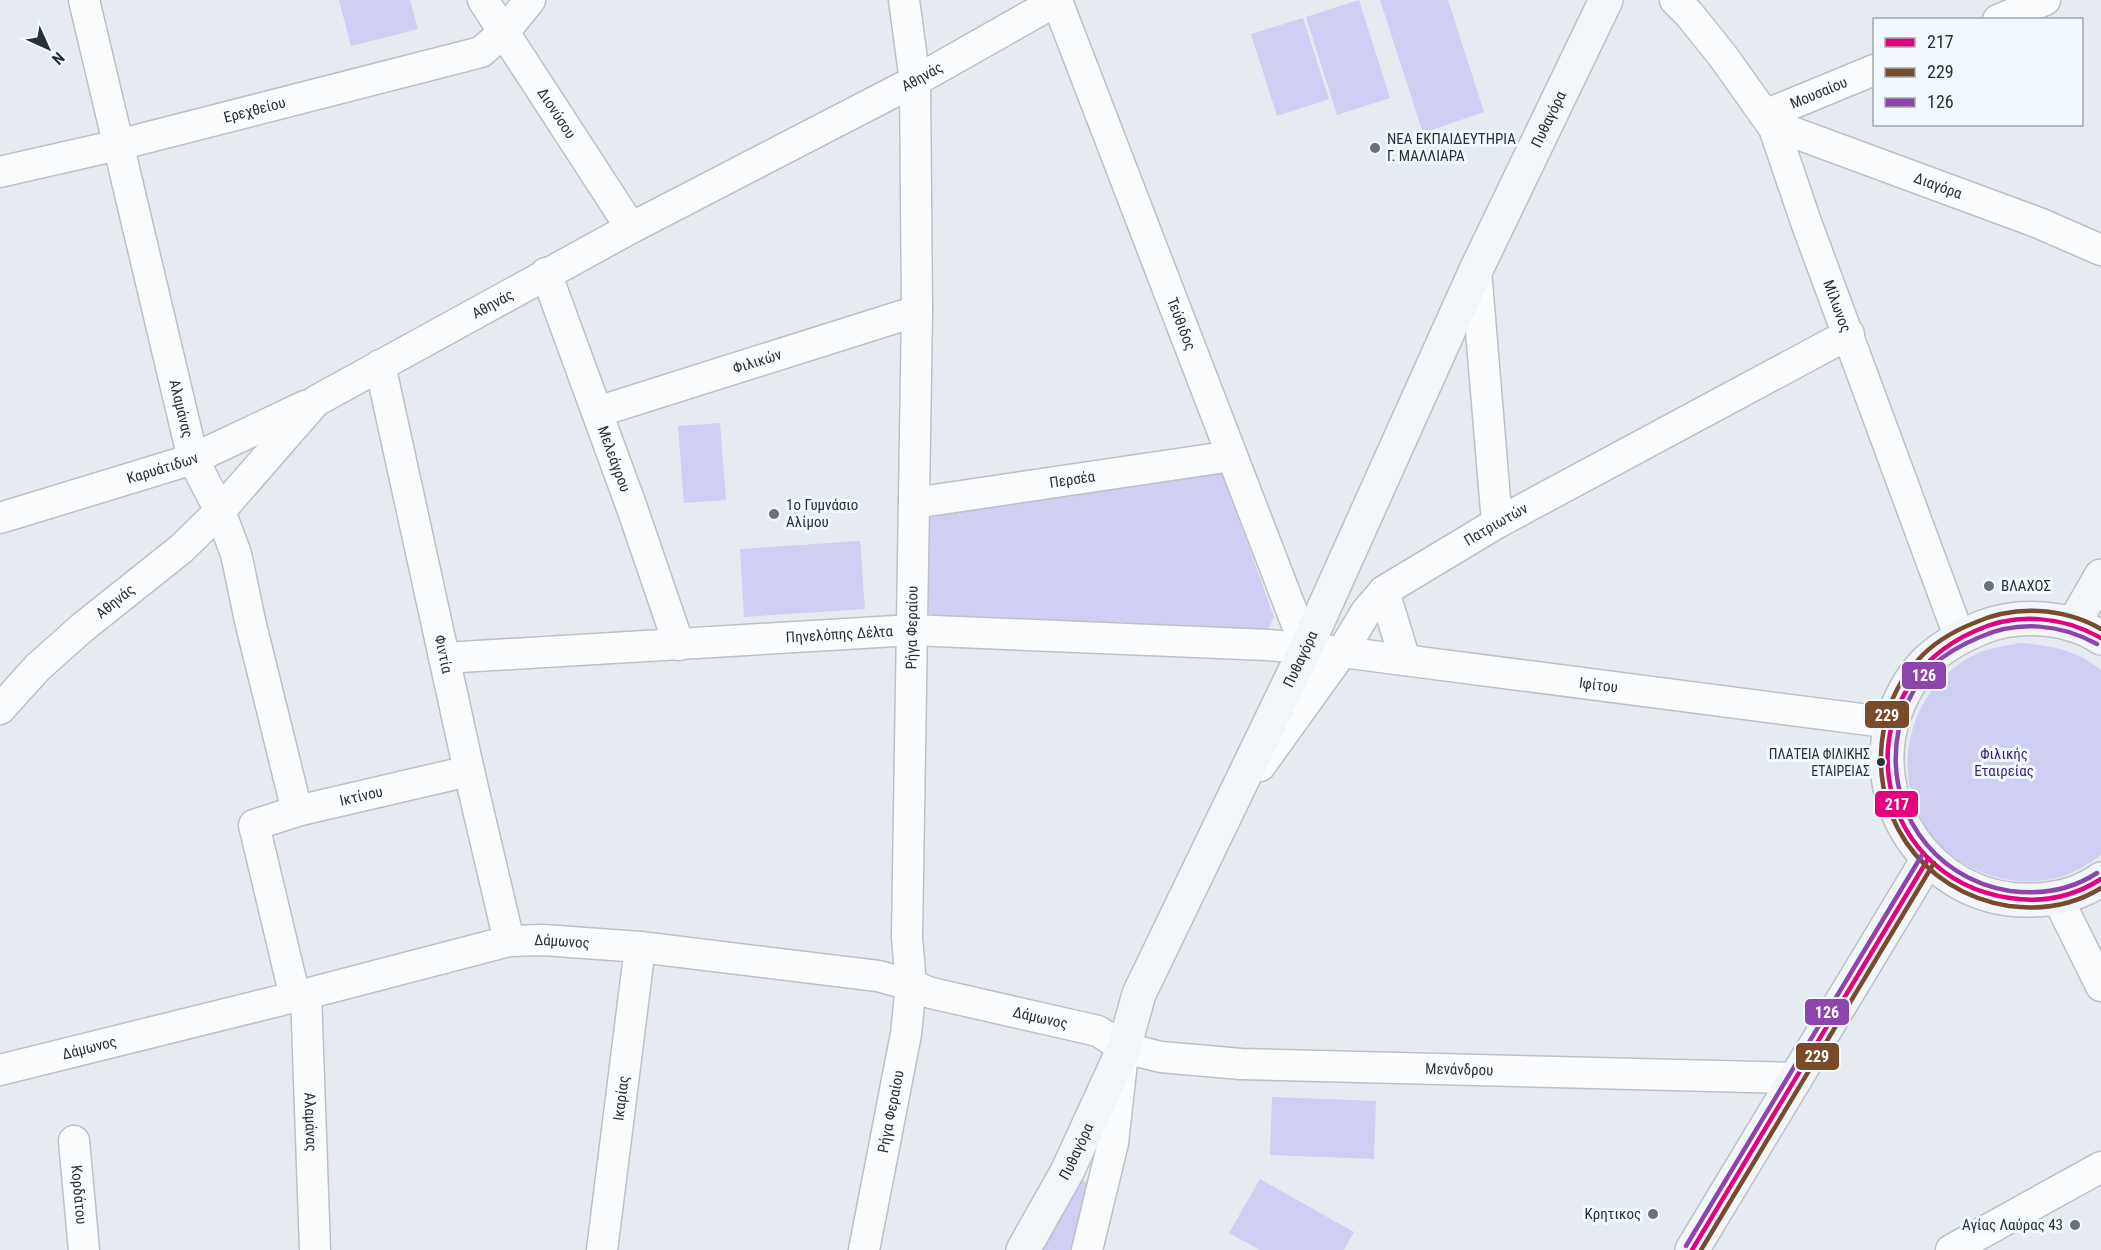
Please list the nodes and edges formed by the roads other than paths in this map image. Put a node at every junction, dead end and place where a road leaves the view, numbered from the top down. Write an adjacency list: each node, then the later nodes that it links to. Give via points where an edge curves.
1 (84, 0): 14 (street, Αλαμάνας)
2 (483, 0): 10 (street, Διονύσου)
3 (530, 0): 10 (street, Ερεχθείου)
4 (904, 0): 12 (street, Ρήγα Φεραίου)
5 (1057, 0): 12 (street, Αθηνάς); 25 (street, Τεύθιδος)
6 (1606, 0): 18 (street, Πυθαγόρα)
7 (1674, 0): 13 (street, Μίλωνος, via 1716,47)
8 (2045, 0): 9 (street)
9 (2003, 18)
10 (504, 32): 14 (street, Ερεχθείου, via 481,52); 16 (street, Διονύσου)
11 (1873, 71): 13 (street, Μουσαίου)
12 (915, 81): 16 (street, Αθηνάς); 20 (street, Ρήγα Φεραίου)
13 (1770, 122): 17 (street, Διαγόρα); 21 (street, Μίλωνος)
14 (118, 145): 15 (street, Ερεχθείου); 26 (street, Αλαμάνας)
15 (0, 172)
16 (631, 228): 19 (street, Αθηνάς)
17 (2101, 250)
18 (1476, 270): 30 (street); 37 (street, Πυθαγόρα)
19 (546, 273): 22 (street, Αθηνάς); 24 (street, Μελεάγρου)
20 (917, 311): 24 (street, Φιλικών); 27 (street, Ρήγα Φεραίου)
21 (1849, 334): 30 (street, Πατριωτών); 35 (street, Μίλωνος)
22 (380, 365): 23 (street, Αθηνάς); 39 (street, Φιντία)
23 (316, 401): 26 (street, Καρυάτιδων); 28 (street, Αθηνάς)
24 (597, 412): 36 (street, Μελεάγρου)
25 (1232, 456): 27 (street, Περσέα); 37 (street, Τεύθιδος)
26 (193, 459): 28 (street, Αλαμάνας); 29 (street, Καρυάτιδων)
27 (914, 503): 33 (street, Ρήγα Φεραίου)
28 (220, 511): 41 (street, Αθηνάς, via 181,549 74,635); 44 (street, Αλαμάνας, via 236,554)
29 (0, 518)
30 (1497, 523): 32 (street, Πατριωτών)
31 (2101, 576): 34 (street)
32 (1384, 591): 38 (street, Πατριωτών); 40 (street)
33 (912, 630): 36 (street, Πηνελόπης Δέλτα); 37 (street, Πηνελόπης Δέλτα); 52 (street, Ρήγα Φεραίου, via 907,937)
34 (2087, 632): 35 (street, via 2034,618 1996,622)
35 (1959, 636): 42 (street, via 1912,678)
36 (679, 645): 39 (street, Πηνελόπης Δέλτα)
37 (1306, 648): 38 (street, Ιφίτου); 45 (street, Πυθαγόρα)
38 (1342, 651): 40 (street, Ιφίτου); 45 (street, Πατριωτών)
39 (444, 658): 43 (street, Φιντία)
40 (1405, 660): 42 (street, Ιφίτου)
41 (0, 709)
42 (1892, 723): 47 (street, via 1888,743 1889,786 1903,826)
43 (469, 771): 44 (street, Ικτίνου); 50 (street, Φιντία)
44 (297, 811): 46 (street, Ικτίνου)
45 (1227, 812): 55 (street, Πυθαγόρα, via 1139,994)
46 (254, 825): 54 (street, Αλαμάνας)
47 (1928, 860): 49 (street, via 1946,875 1989,895 2012,900); 57 (street)
48 (2101, 879): 49 (street)
49 (2057, 897): 53 (street)
50 (509, 941): 51 (street, Δάμωνος); 54 (street, Δάμωνος)
51 (640, 947): 52 (street, Δάμωνος, via 878,976); 62 (street, Ικαρίας)
52 (911, 985): 55 (street, Δάμωνος, via 1098,1031); 63 (street, Ρήγα Φεραίου, via 906,1034)
53 (2101, 986)
54 (300, 996): 56 (street, Δάμωνος); 61 (street, Αλαμάνας)
55 (1124, 1048): 57 (street, Μενάνδρου, via 1161,1057 1241,1064); 64 (street, Πυθαγόρα, via 1067,1173); 65 (street, Πυθαγόρα, via 1113,1143)
56 (0, 1070)
57 (1796, 1078): 66 (street)
58 (74, 1141): 60 (street, Κορδάτου)
59 (2101, 1167): 67 (street)
60 (84, 1250)
61 (315, 1250)
62 (602, 1250)
63 (864, 1250)
64 (1023, 1250)
65 (1087, 1250)
66 (1692, 1250)
67 (1951, 1250)

